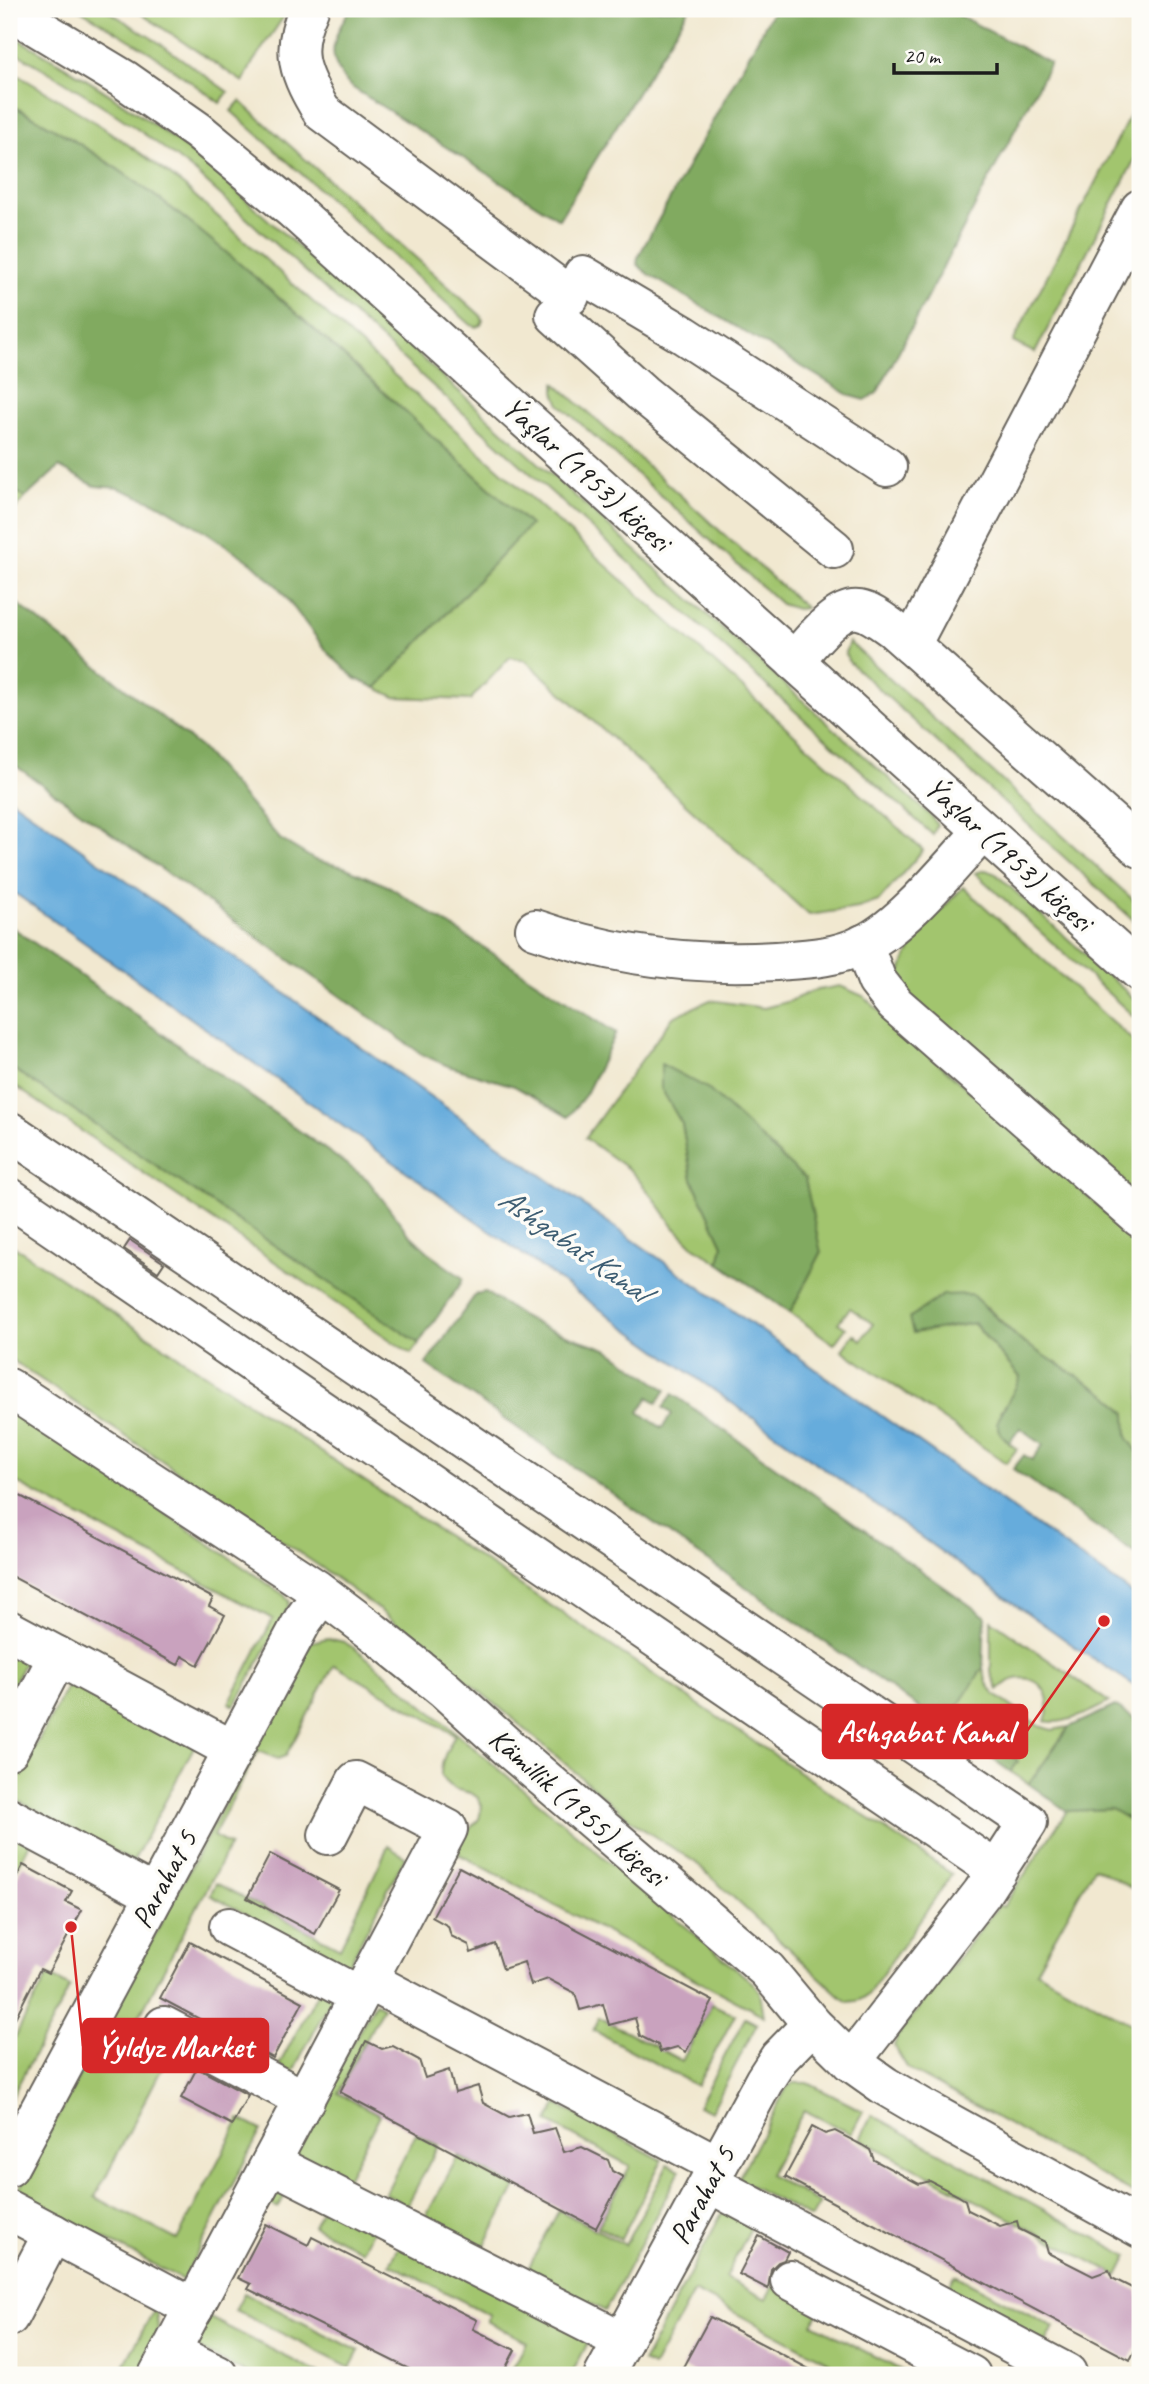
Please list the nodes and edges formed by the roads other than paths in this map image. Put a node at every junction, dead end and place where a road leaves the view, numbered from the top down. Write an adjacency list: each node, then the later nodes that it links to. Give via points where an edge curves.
1 (309, 9): 4 (street, via 300,27 297,57 304,83 321,112)
2 (9, 10): 8 (street, Ýaşlar (1953) köçesi, via 125,80 198,131 282,200)
3 (1140, 209): 7 (street)
4 (569, 295): 5 (street, via 684,335); 6 (street, via 642,393)
5 (887, 467)
6 (834, 549)
7 (911, 645): 8 (street, via 858,609 833,619); 10 (street)
8 (794, 661): 9 (street, Ýaşlar (1953) köçesi)
9 (983, 831): 12 (street, via 892,926); 13 (street, Ýaşlar (1953) köçesi)
10 (1140, 848)
11 (535, 929): 12 (street, via 575,943 695,962 822,958)
12 (863, 944): 16 (street, via 877,981 895,1004)
13 (1140, 972)
14 (9, 1131): 25 (street, via 1028,1822)
15 (9, 1197): 25 (street)
16 (1140, 1218)
17 (9, 1388): 18 (street, Kämillik (1955) köçesi)
18 (322, 1594): 22 (street, Parahat 5, via 303,1620); 29 (street, Kämillik (1955) köçesi, via 444,1689 768,1969)
19 (9, 1630): 20 (street)
20 (58, 1656): 21 (street); 22 (street)
21 (9, 1750)
22 (233, 1750): 26 (street, Parahat 5)
23 (9, 1817): 26 (street)
24 (328, 1835): 28 (street, via 356,1781 448,1829)
25 (997, 1871): 31 (street)
26 (155, 1895): 34 (street, Parahat 5)
27 (229, 1927): 28 (street)
28 (364, 1988): 32 (street); 35 (street)
29 (812, 2024): 31 (street, Kämillik (1955) köçesi); 35 (street, Parahat 5, via 779,2058)
30 (164, 2026): 32 (street)
31 (851, 2062): 37 (street, Kämillik (1955) köçesi, via 926,2110)
32 (304, 2099): 33 (street)
33 (271, 2163): 40 (street); 43 (street)
34 (9, 2167)
35 (713, 2174): 43 (street, Parahat 5); 46 (street)
36 (9, 2210): 38 (street)
37 (1140, 2228)
38 (53, 2233): 40 (street); 41 (street)
39 (790, 2280): 45 (street)
40 (194, 2308): 42 (street)
41 (9, 2317)
42 (164, 2363): 44 (street)
43 (610, 2366)
44 (218, 2375)
45 (971, 2375)
46 (1066, 2375)

